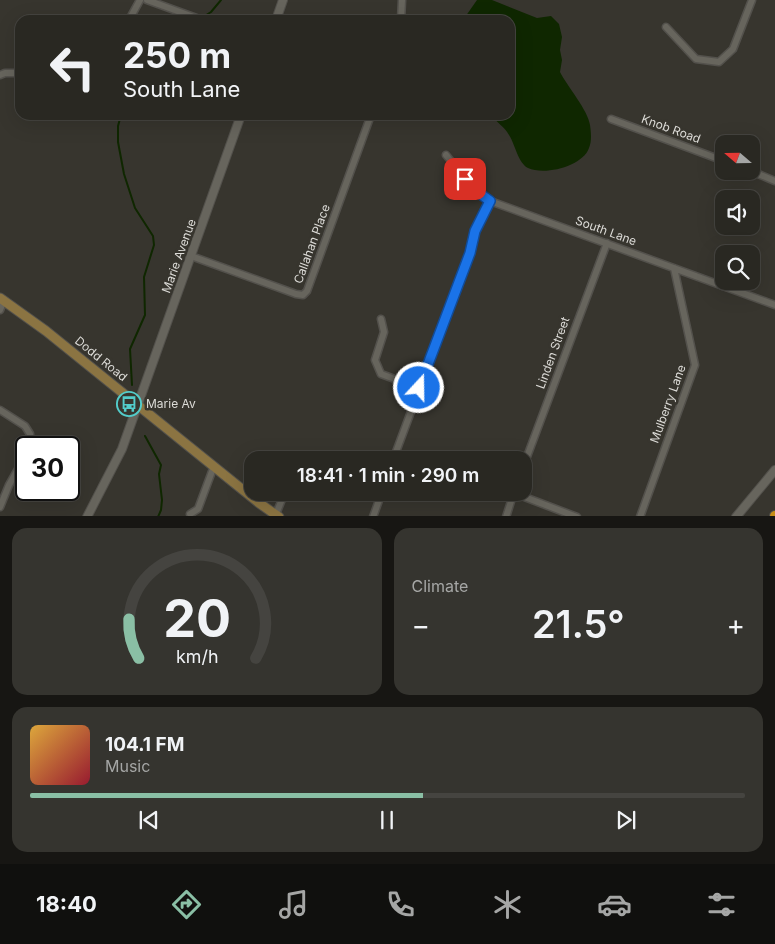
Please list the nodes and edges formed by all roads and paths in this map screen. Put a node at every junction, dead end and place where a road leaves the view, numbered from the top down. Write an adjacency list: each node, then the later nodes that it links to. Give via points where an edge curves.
1 (140, 0): 6 (street)
2 (147, 0): 7 (street)
3 (283, 0): 8 (street)
4 (402, 0): 9 (street)
5 (752, 0): 10 (street, via 733,50 719,62 696,59)
6 (132, 15)
7 (188, 15)
8 (278, 15)
9 (401, 15)
10 (666, 28)
11 (15, 73): 12 (street)
12 (0, 75)
13 (611, 119): 17 (street, Knob Road)
14 (239, 120): 22 (street, Marie Avenue)
15 (369, 120): 22 (street, Callahan Place, via 304,295)
16 (446, 156): 20 (street, South Lane, via 475,190)
17 (715, 158)
18 (760, 175): 19 (street)
19 (775, 181)
20 (490, 201): 21 (street, South Lane); 28 (street, via 475,231 470,253)
21 (607, 243): 23 (street, South Lane); 33 (street, Linden Street)
22 (191, 256): 29 (street, Marie Avenue)
23 (674, 268): 25 (street, South Lane); 48 (street, Mulberry Lane, via 695,364)
24 (2, 299): 26 (street); 29 (main road, Dodd Road)
25 (775, 305)
26 (0, 310)
27 (381, 319): 28 (street, via 384,332 375,360 381,374)
28 (419, 388): 32 (street)
29 (138, 405): 34 (main road, Dodd Road); 44 (street, Marie Avenue, via 122,449)
30 (0, 410): 31 (street, via 25,426)
31 (30, 436)
32 (396, 451)
33 (529, 451)
34 (214, 466): 42 (street, via 198,509); 43 (main road, Dodd Road)
35 (775, 470): 49 (street)
36 (15, 474): 41 (street)
37 (532, 500): 47 (street)
38 (282, 501): 43 (street)
39 (379, 501): 45 (street)
40 (511, 501): 46 (street)
41 (0, 507)
42 (190, 514)
43 (277, 515)
44 (88, 516)
45 (373, 516)
46 (506, 516)
47 (577, 516)
48 (640, 516)
49 (736, 516)

